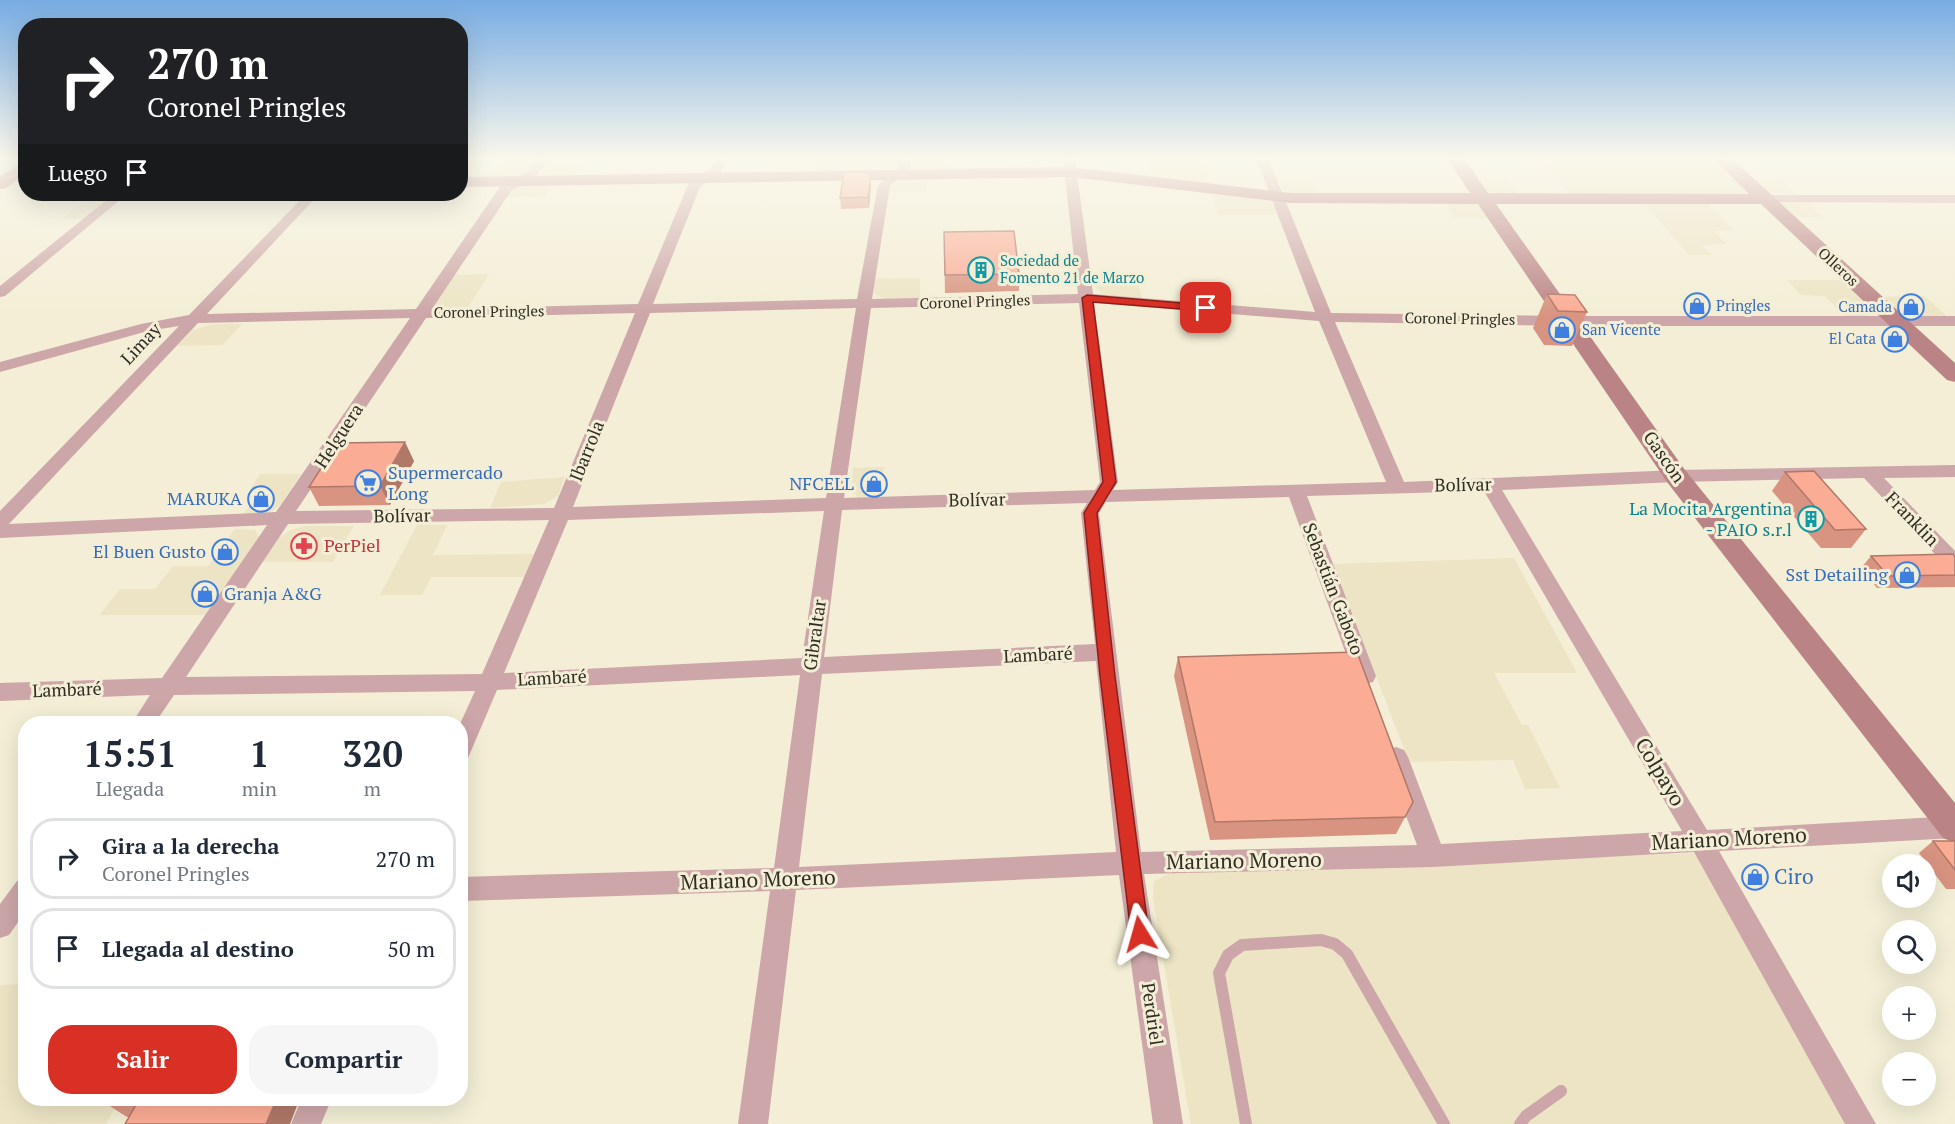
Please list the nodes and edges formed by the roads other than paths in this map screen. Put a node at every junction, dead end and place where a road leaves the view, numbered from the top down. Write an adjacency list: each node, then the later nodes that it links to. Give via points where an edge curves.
1 (101, 210): 10 (street)
2 (297, 210): 16 (street, Limay)
3 (491, 210): 14 (street, Helguera)
4 (684, 210): 13 (street, Ibarrola)
5 (879, 210): 12 (street, Gibraltar)
6 (1076, 210): 11 (street, Perdriel)
7 (1283, 210): 15 (street)
8 (1491, 210): 17 (street, Gascón)
9 (1777, 210): 18 (street, Olleros)
10 (0, 293)
11 (1087, 298): 12 (street, Coronel Pringles); 15 (street, Coronel Pringles); 28 (street, Perdriel, via 1110,482)
12 (862, 305): 13 (street, Coronel Pringles); 29 (street, Gibraltar)
13 (645, 309): 14 (street, Coronel Pringles); 30 (street, Ibarrola)
14 (419, 314): 16 (street, Coronel Pringles); 31 (street, Helguera)
15 (1325, 317): 17 (street, Coronel Pringles); 26 (street)
16 (191, 319): 20 (street, Coronel Pringles, via 146,327); 32 (street, Limay)
17 (1570, 321): 18 (street, Coronel Pringles); 24 (street, Gascón)
18 (1895, 321): 19 (street, Coronel Pringles); 21 (street, Olleros)
19 (1955, 321)
20 (0, 367)
21 (1955, 375)
22 (1955, 471): 23 (street, Bolívar)
23 (1870, 474): 24 (street, Bolívar); 34 (street, Franklin)
24 (1676, 476): 25 (street, Bolívar); 44 (street, Gascón)
25 (1490, 485): 26 (street, Bolívar); 45 (street, Colpayo)
26 (1397, 486): 27 (street, Bolívar)
27 (1296, 490): 28 (street, Bolívar); 39 (street, Sebastián Gaboto)
28 (1100, 497): 29 (street, Bolívar); 35 (street, Perdriel, via 1090,513)
29 (835, 504): 30 (street, Bolívar); 36 (street, Gibraltar)
30 (561, 514): 31 (street, Bolívar); 37 (street, Ibarrola)
31 (284, 518): 33 (street, Bolívar); 38 (street, Helguera)
32 (0, 522)
33 (0, 531)
34 (1955, 563)
35 (1105, 652): 36 (street, Lambaré); 47 (street, Perdriel)
36 (810, 665): 37 (street, Lambaré); 48 (street, Gibraltar)
37 (490, 682): 38 (street, Lambaré); 42 (street, Ibarrola)
38 (170, 686): 40 (street, Lambaré); 41 (street, Helguera)
39 (1371, 690)
40 (0, 693)
41 (148, 716)
42 (468, 733)
43 (1387, 734): 46 (street)
44 (1955, 827): 45 (street, Mariano Moreno)
45 (1700, 840): 46 (street, Mariano Moreno); 58 (street, Colpayo)
46 (1433, 856): 47 (street, Mariano Moreno)
47 (1130, 863): 48 (street, Mariano Moreno); 54 (street, Perdriel)
48 (786, 879): 49 (street, Mariano Moreno); 53 (street, Gibraltar)
49 (468, 889)
50 (1561, 1091): 57 (lane)
51 (314, 1106): 52 (street)
52 (306, 1124)
53 (753, 1124)
54 (1168, 1124)
55 (1246, 1124): 56 (lane, via 1219,973 1228,955 1242,945 1321,940 1335,944 1347,954)
56 (1443, 1124)
57 (1520, 1124)
58 (1861, 1124)

